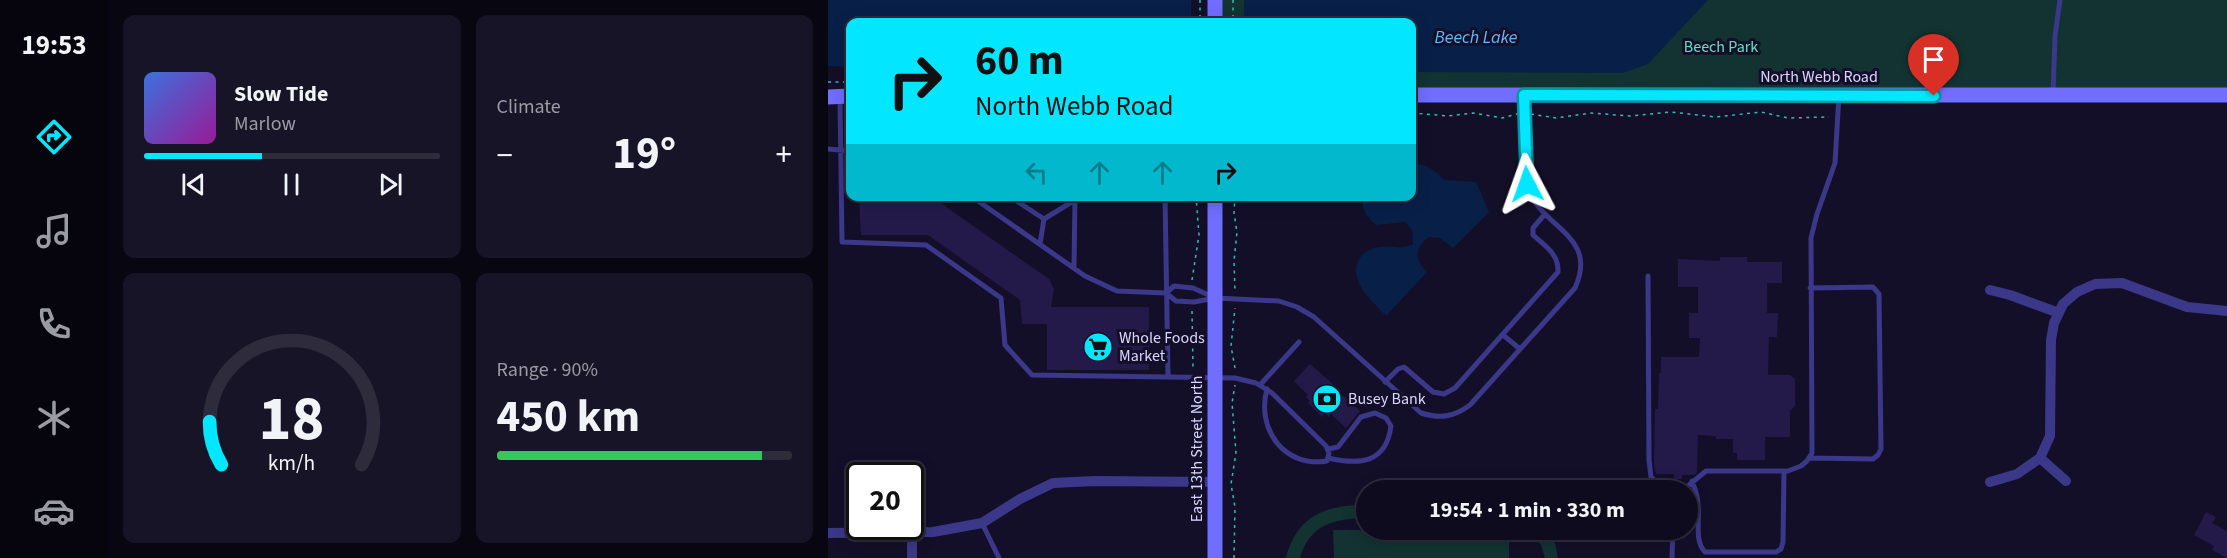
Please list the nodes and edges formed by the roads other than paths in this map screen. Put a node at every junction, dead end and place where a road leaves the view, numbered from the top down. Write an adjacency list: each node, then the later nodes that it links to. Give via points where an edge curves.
1 (1215, 0): 3 (main road)
2 (2060, 0): 8 (lane)
3 (1215, 18)
4 (1416, 95): 5 (main road, North Webb Road)
5 (1524, 95): 6 (main road, North Webb Road); 19 (lane, via 1527,184 1533,200)
6 (1839, 95): 8 (main road, North Webb Road); 24 (lane, via 1835,163 1811,237)
7 (2227, 95): 8 (main road, North Webb Road)
8 (2053, 96)
9 (840, 97): 11 (lane)
10 (828, 149): 11 (lane)
11 (841, 151): 12 (lane); 33 (lane, via 842,242 926,245 1001,298 1005,345 1032,375)
12 (846, 151)
13 (978, 201): 21 (lane)
14 (1017, 201): 20 (lane)
15 (1071, 201): 20 (lane)
16 (1075, 201): 22 (lane)
17 (1164, 201): 26 (lane)
18 (1215, 201): 27 (main road, East 13th Street North)
19 (1545, 214): 30 (lane, via 1533,228 1533,235 1553,253 1558,272); 32 (lane, via 1579,250 1581,269 1575,288)
20 (1044, 219): 21 (lane)
21 (1040, 244): 22 (lane)
22 (1074, 268): 26 (lane, via 1117,291)
23 (1648, 276): 43 (lane, via 1649,460)
24 (1810, 288): 40 (lane); 40 (lane, via 1873,287 1879,294 1881,449 1873,459)
25 (1990, 290): 29 (street)
26 (1166, 293): 27 (lane, via 1176,301); 27 (lane, via 1174,286 1191,287); 33 (lane)
27 (1215, 298): 34 (main road, East 13th Street North); 35 (lane, via 1298,307)
28 (2227, 311): 29 (street, via 2187,307 2122,283 2095,284 2077,292)
29 (2059, 313): 41 (street, via 2051,340 2050,436)
30 (1503, 335): 32 (lane); 35 (lane, via 1455,388 1444,394 1433,392 1404,367)
31 (1299, 342): 36 (lane)
32 (1520, 349): 35 (lane, via 1470,405 1446,417 1421,413)
33 (1168, 376): 34 (lane)
34 (1215, 376): 36 (lane); 46 (main road, East 13th Street North)
35 (1385, 382)
36 (1260, 385): 37 (lane)
37 (1267, 389): 38 (lane); 39 (lane, via 1264,414 1270,434 1302,461 1324,462)
38 (1328, 450): 39 (lane); 39 (lane, via 1338,447 1361,417 1376,413 1391,426 1390,436 1375,457 1349,463)
39 (1328, 458)
40 (1809, 458): 42 (lane, via 1796,469)
41 (2040, 458): 45 (street); 47 (street, via 2017,474)
42 (1784, 471): 44 (lane, via 1706,471); 48 (lane, via 1783,542 1776,552 1705,552 1699,543)
43 (1655, 480)
44 (1695, 480)
45 (2066, 481)
46 (1215, 482): 49 (street, via 1053,483); 57 (main road, East 13th Street North)
47 (1990, 482)
48 (1698, 505)
49 (982, 523): 50 (street); 56 (lane)
50 (924, 532)
51 (828, 533): 52 (street)
52 (846, 533)
53 (912, 540): 55 (street)
54 (1673, 540): 58 (lane)
55 (912, 558)
56 (999, 558)
57 (1215, 558)
58 (1672, 558)

